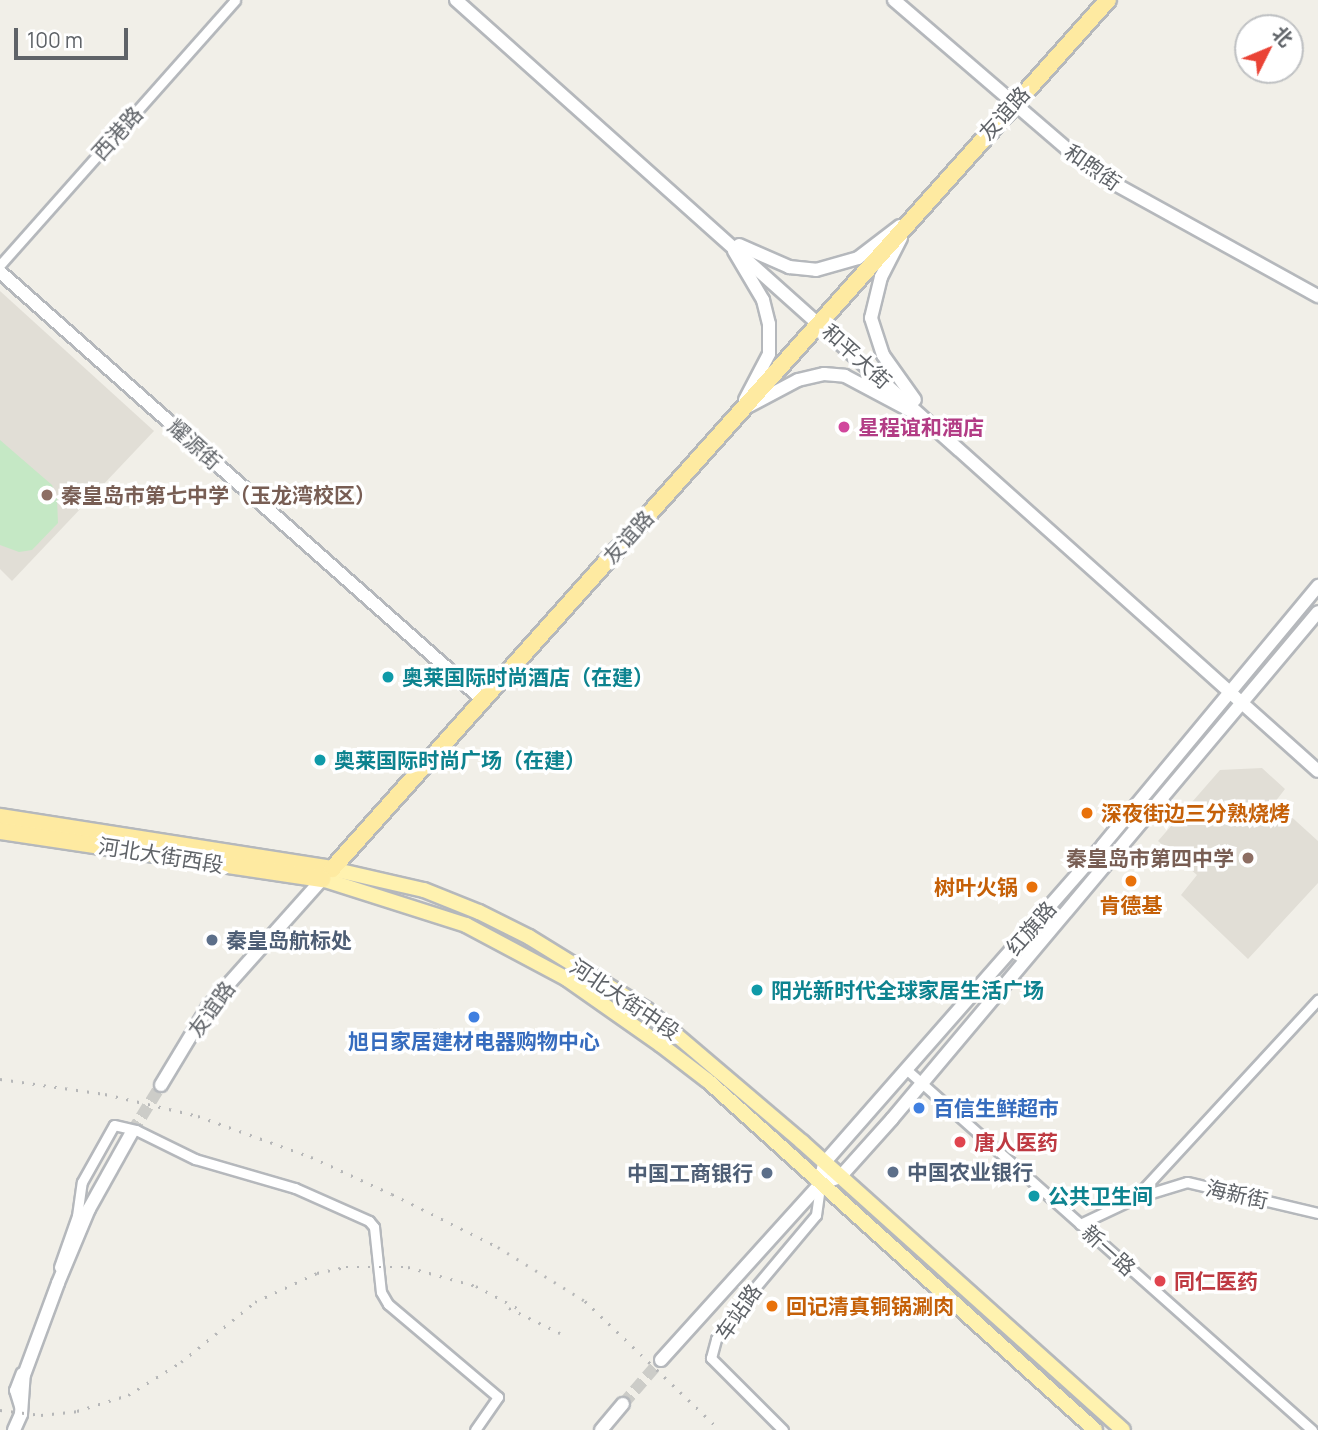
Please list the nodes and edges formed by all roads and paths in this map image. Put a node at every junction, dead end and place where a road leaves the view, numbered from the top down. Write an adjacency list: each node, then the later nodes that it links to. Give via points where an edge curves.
1 (235, 0): 8 (street, 西港路)
2 (456, 0): 7 (main road, 和平大街)
3 (894, 0): 5 (main road, 和煦街)
4 (1108, 0): 5 (highway, 友谊路)
5 (1013, 103): 6 (highway, 友谊路); 10 (main road, 和煦街, via 1095,173)
6 (913, 216): 7 (main road, via 858,258 816,270 789,267); 11 (highway, 友谊路); 13 (main road, via 881,277 871,318 883,355)
7 (726, 239): 11 (main road, 和平大街); 12 (main road, via 763,300 769,324 769,354)
8 (0, 265)
9 (0, 272): 17 (main road, 耀源街)
10 (1318, 296)
11 (820, 322): 12 (highway, 友谊路); 13 (main road, 和平大街)
12 (740, 411): 13 (main road, via 798,380 824,374 845,376); 17 (highway, 友谊路)
13 (929, 420): 16 (main road, 和平大街)
14 (1318, 586): 16 (main road, 红旗路)
15 (1318, 612): 18 (main road)
16 (1231, 694): 18 (main road, 和平大街); 24 (main road, 红旗路)
17 (484, 700): 22 (highway, 友谊路)
18 (1242, 704): 19 (main road, 和平大街); 26 (main road)
19 (1318, 771)
20 (0, 817): 22 (highway, 河北大街中段)
21 (0, 831): 22 (highway, 河北大街西段)
22 (327, 874): 25 (main road, 友谊路, via 208,1007); 28 (main road, 河北大街中段, via 424,890 479,912 584,970 689,1043); 30 (main road, via 466,925 567,979 708,1081)
23 (1318, 1000): 31 (street)
24 (906, 1070): 26 (street, 新一路); 28 (main road, 红旗路)
25 (161, 1084)
26 (923, 1084): 29 (main road); 33 (street, 新一路)
27 (131, 1132): 36 (main road, via 89,1209 58,1283 24,1375)
28 (824, 1163): 29 (main road, 河北大街中段); 30 (main road)
29 (840, 1177): 30 (main road); 42 (main road, 河北大街中段)
30 (820, 1184): 34 (main road); 40 (street, 车站路, via 816,1215 737,1309 716,1339 711,1358); 41 (main road)
31 (1135, 1198): 32 (street, 海新街, via 1187,1182); 33 (street, 海新街)
32 (1318, 1213)
33 (1080, 1224): 43 (street, 新一路)
34 (661, 1360)
35 (623, 1404): 39 (main road)
36 (21, 1414): 37 (main road); 38 (street, via 14,1390 77,1216 82,1182 114,1125 136,1130 195,1159 295,1188 369,1221 374,1227 381,1292 388,1304 498,1397)
37 (14, 1430)
38 (475, 1430)
39 (601, 1430)
40 (783, 1430)
41 (1095, 1430)
42 (1123, 1430)
43 (1312, 1430)

